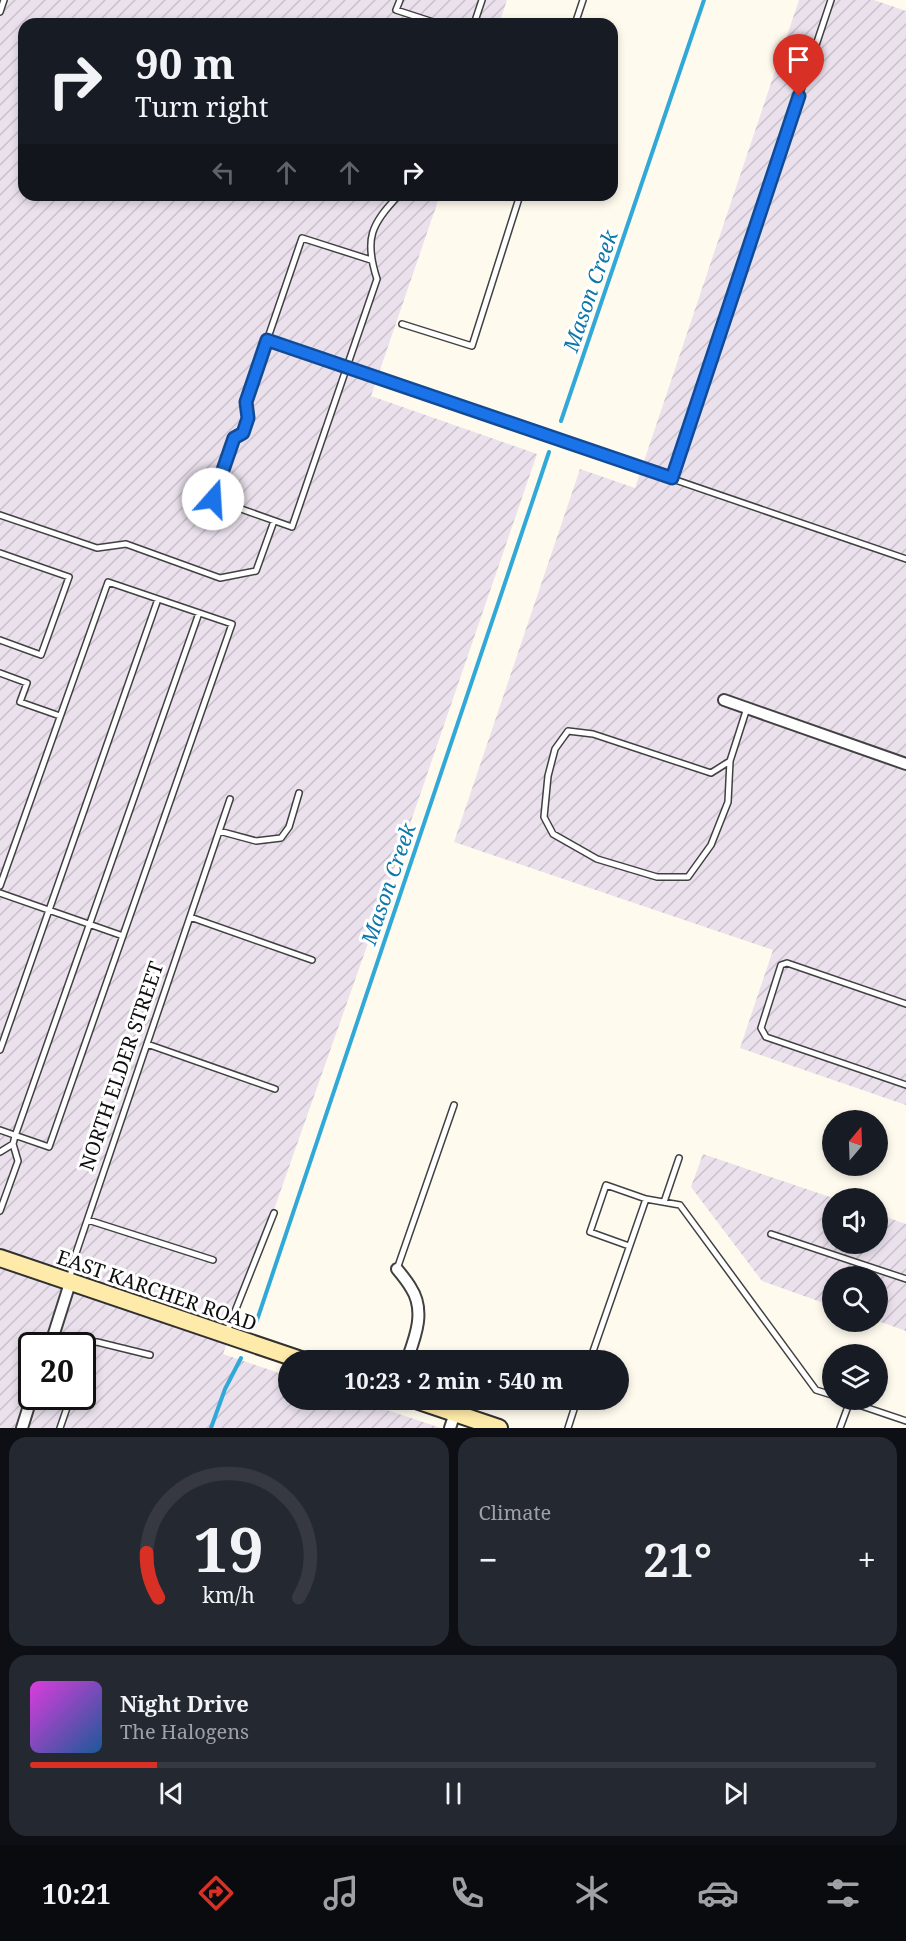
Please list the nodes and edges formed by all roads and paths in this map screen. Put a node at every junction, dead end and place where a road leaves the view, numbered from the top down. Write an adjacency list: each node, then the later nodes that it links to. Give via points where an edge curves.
1 (4, 0): 6 (lane)
2 (400, 0): 7 (lane, via 396,10)
3 (482, 0): 8 (lane)
4 (583, 0): 9 (lane)
5 (831, 0): 16 (lane)
6 (0, 12)
7 (421, 18)
8 (476, 18)
9 (577, 18)
10 (393, 201): 12 (lane, via 380,214 370,236)
11 (518, 201): 13 (lane, via 472,346)
12 (371, 260): 14 (lane, via 302,238); 15 (lane, via 377,279)
13 (402, 324)
14 (267, 340): 15 (lane); 18 (lane, via 246,402 248,418 243,433 234,438 213,499)
15 (346, 368): 16 (lane); 18 (lane, via 292,527)
16 (672, 478): 20 (lane)
17 (0, 515): 18 (lane, via 97,548 126,544 220,578 256,572)
18 (274, 521)
19 (0, 553): 23 (lane, via 69,577 41,655)
20 (906, 559)
21 (158, 599): 22 (lane); 27 (lane, via 108,582); 35 (lane)
22 (199, 613): 37 (lane); 38 (lane, via 232,624)
23 (0, 640)
24 (0, 673): 27 (lane, via 27,683 20,702)
25 (724, 700): 26 (street)
26 (747, 708): 28 (lane); 29 (street)
27 (60, 716): 33 (lane)
28 (730, 761): 28 (lane, via 711,773 593,734 568,731 555,749 544,817 553,834 597,858 657,877 688,877 711,845 728,802)
29 (906, 764)
30 (299, 794): 32 (lane, via 289,827 281,838 256,841)
31 (230, 799): 32 (lane, NORTH ELDER STREET)
32 (219, 831): 36 (lane, NORTH ELDER STREET)
33 (0, 886)
34 (0, 893): 35 (lane)
35 (49, 910): 37 (lane); 42 (lane)
36 (190, 917): 39 (lane); 41 (lane, NORTH ELDER STREET)
37 (90, 924): 38 (lane); 47 (lane)
38 (123, 936): 47 (lane, via 49,1147)
39 (312, 960)
40 (906, 1004): 43 (lane, via 787,963 782,965 761,1028 766,1037)
41 (147, 1044): 44 (lane); 55 (lane, NORTH ELDER STREET)
42 (0, 1050)
43 (906, 1085)
44 (275, 1089)
45 (454, 1105): 60 (lane)
46 (0, 1130): 47 (lane)
47 (15, 1136): 48 (lane)
48 (13, 1144): 49 (lane); 53 (lane, via 18,1161)
49 (0, 1152)
50 (679, 1158): 52 (lane)
51 (645, 1199): 52 (lane); 57 (lane); 57 (lane, via 606,1185 590,1232)
52 (664, 1202): 70 (lane, via 680,1205 816,1390)
53 (0, 1211)
54 (274, 1212): 64 (lane)
55 (88, 1220): 59 (lane); 62 (lane, NORTH ELDER STREET)
56 (771, 1234): 61 (lane)
57 (629, 1246): 67 (lane)
58 (0, 1258): 62 (main road, EAST KARCHER ROAD)
59 (213, 1260)
60 (397, 1269): 66 (street, via 413,1290 418,1310 418,1329)
61 (906, 1279)
62 (70, 1282): 63 (street, NORTH ELDER STREET); 64 (main road, EAST KARCHER ROAD)
63 (54, 1332)
64 (225, 1335): 68 (main road, EAST KARCHER ROAD)
65 (96, 1342): 69 (lane)
66 (411, 1350)
67 (593, 1350)
68 (278, 1352)
69 (150, 1355)
70 (822, 1392)
71 (28, 1410): 79 (street)
72 (66, 1410): 80 (lane)
73 (434, 1410): 77 (main road)
74 (574, 1410): 82 (lane)
75 (844, 1410): 83 (lane)
76 (875, 1410): 78 (lane)
77 (453, 1420): 81 (main road)
78 (906, 1421)
79 (22, 1428)
80 (60, 1428)
81 (499, 1428)
82 (568, 1428)
83 (840, 1428)

